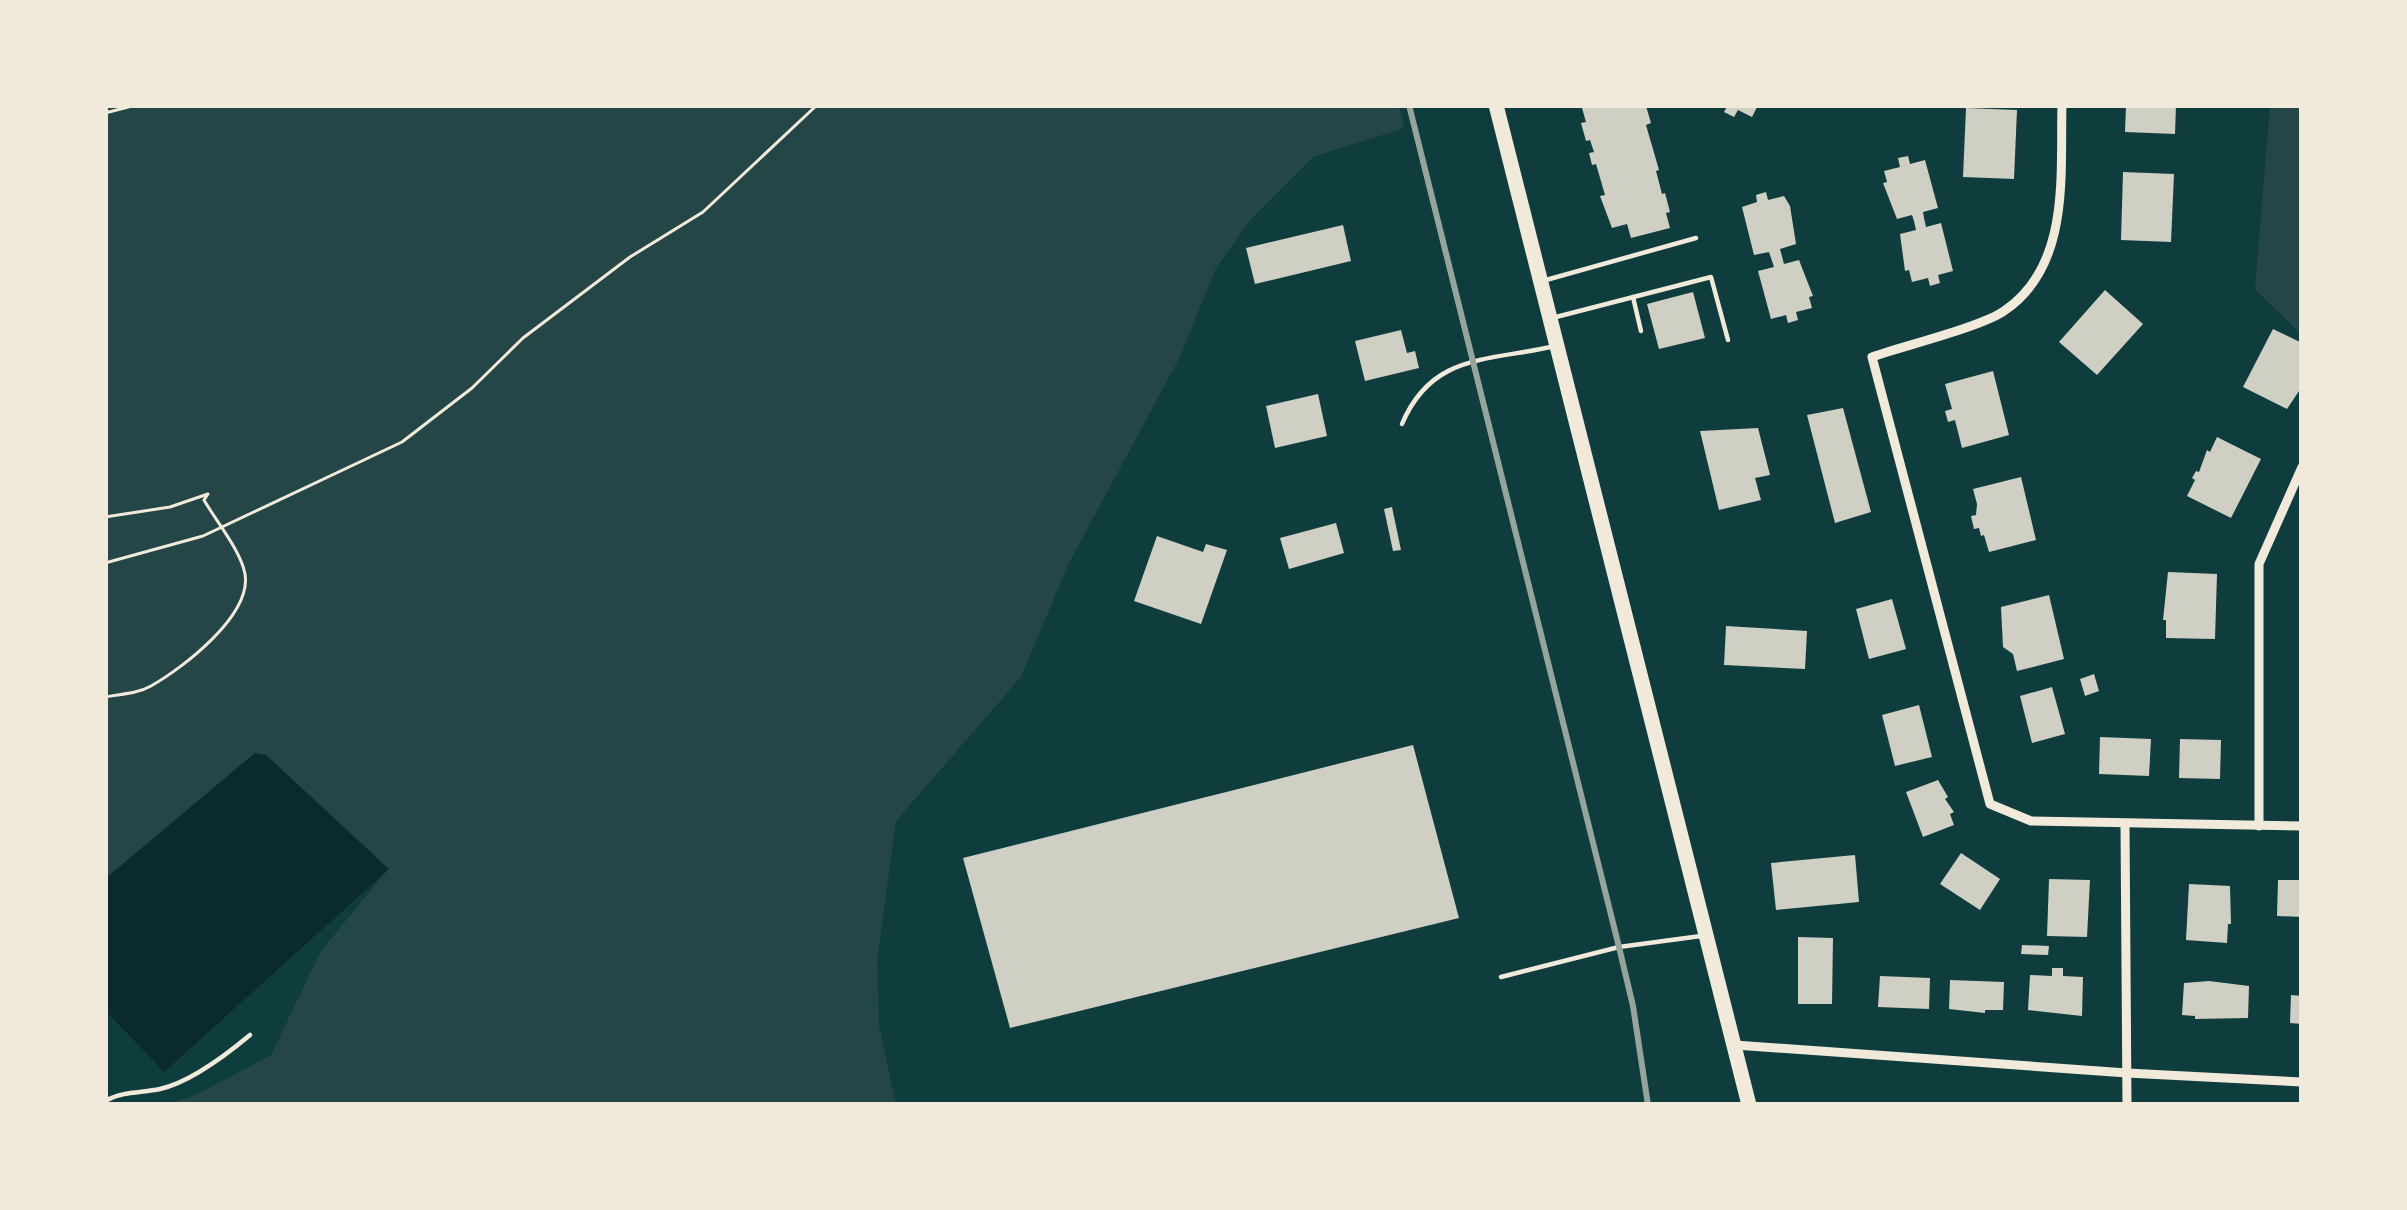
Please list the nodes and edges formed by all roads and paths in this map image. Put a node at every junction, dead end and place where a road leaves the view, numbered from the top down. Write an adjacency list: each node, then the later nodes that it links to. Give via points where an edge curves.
1 (136, 105): 5 (path)
2 (818, 105): 16 (path, via 703,212 523,338 402,442)
3 (1496, 105): 7 (main road)
4 (2062, 105): 19 (street, via 2058,214 2047,262 2030,288 2002,314 1872,357 1990,804 2031,821)
5 (105, 113)
6 (1696, 238): 7 (lane)
7 (1541, 282): 9 (main road)
8 (1633, 297): 9 (lane); 10 (lane); 11 (lane, via 1712,277)
9 (1550, 319): 12 (main road)
10 (1641, 331)
11 (1728, 340)
12 (1557, 346): 13 (lane, via 1436,375 1414,394); 22 (main road)
13 (1402, 424)
14 (2302, 467): 20 (street, via 2259,564)
15 (105, 517): 16 (path, via 208,494)
16 (220, 528): 17 (path); 18 (path, via 245,572 236,613 150,687)
17 (105, 563)
18 (105, 697)
19 (2125, 826): 20 (street); 26 (street)
20 (2259, 826): 21 (street)
21 (2302, 826)
22 (1707, 935): 23 (lane); 25 (main road)
23 (1501, 977)
24 (250, 1035): 28 (lane, via 166,1088)
25 (1735, 1045): 26 (street); 29 (main road)
26 (2127, 1073): 27 (street); 30 (street)
27 (2302, 1082)
28 (105, 1101)
29 (1750, 1105)
30 (2127, 1105)

